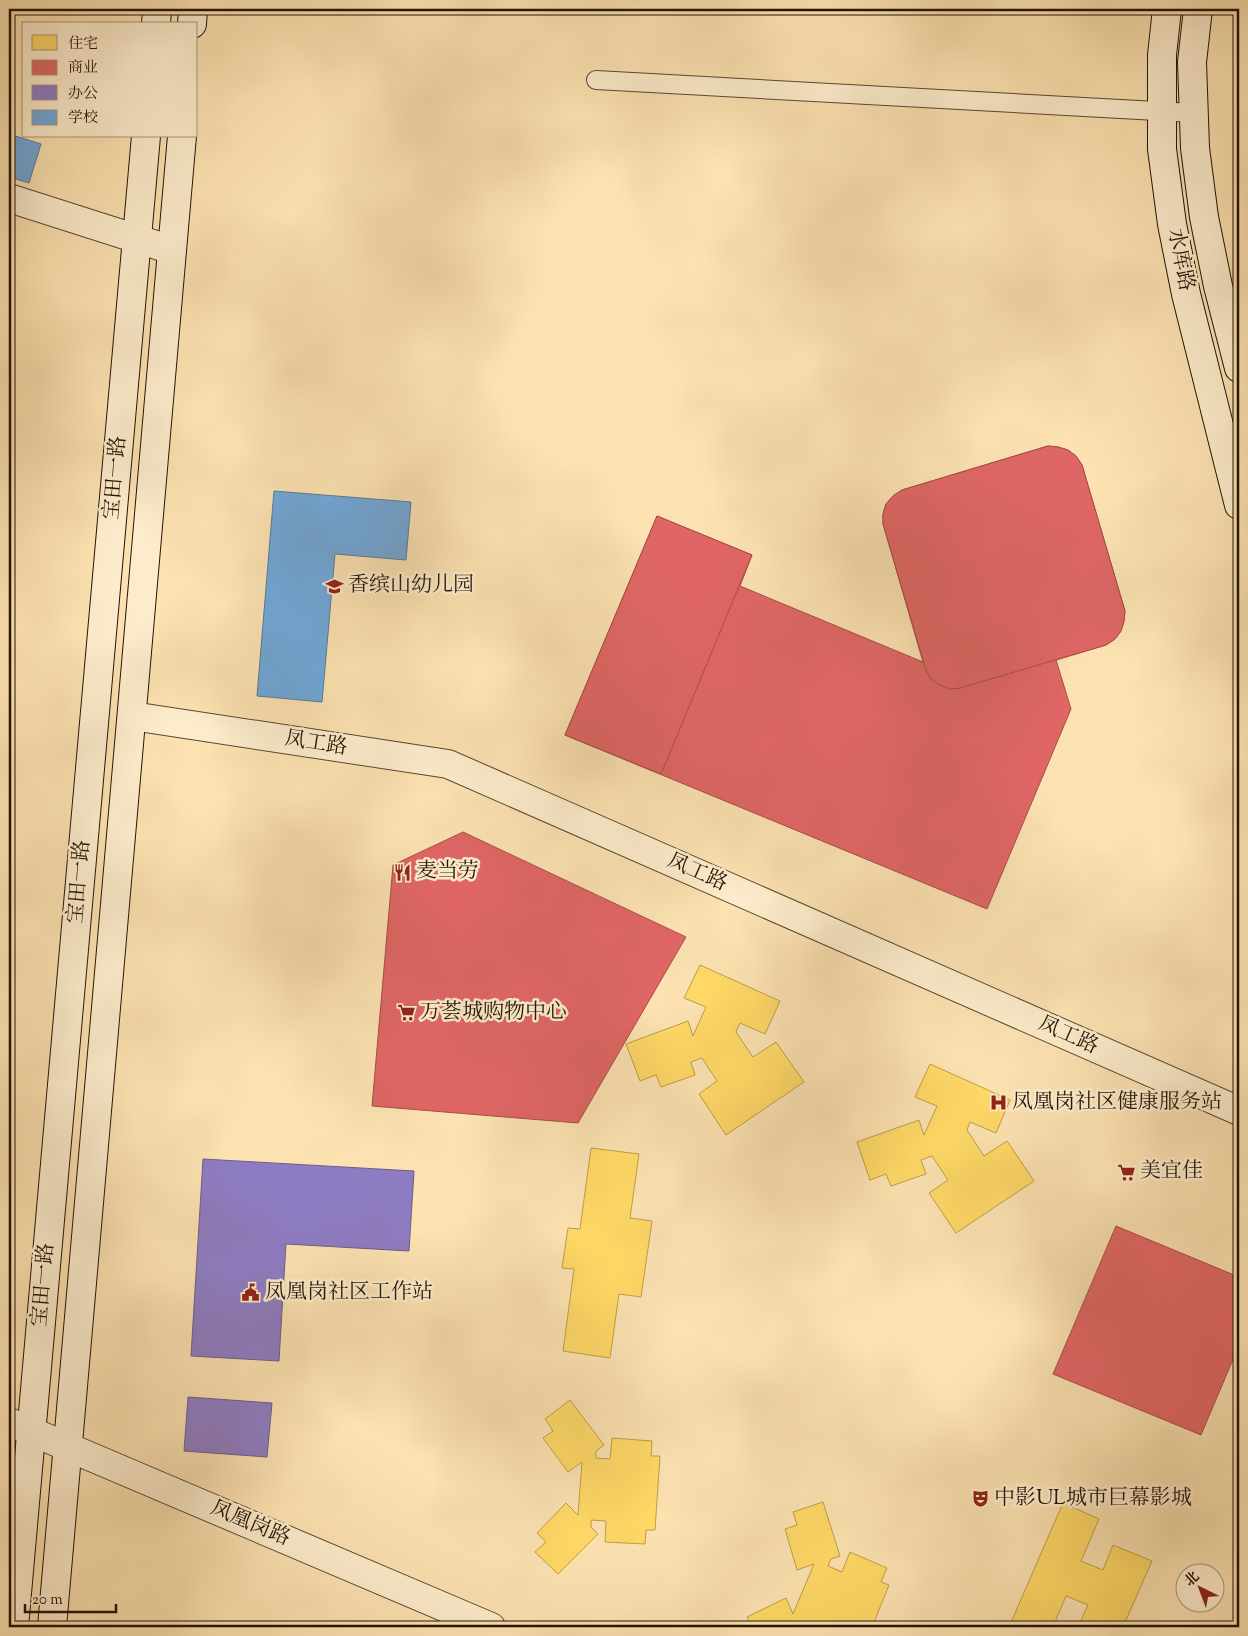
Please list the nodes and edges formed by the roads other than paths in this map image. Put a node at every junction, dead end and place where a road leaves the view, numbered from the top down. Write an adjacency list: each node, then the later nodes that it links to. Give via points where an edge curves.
1 (157, 9): 5 (main road)
2 (193, 9): 6 (main road)
3 (1167, 9): 8 (main road, 水库路, via 1162,56)
4 (1198, 9): 9 (main road, 水库路, via 1192,62)
5 (156, 22)
6 (192, 22)
7 (596, 80): 8 (lane)
8 (1163, 111): 9 (lane); 16 (main road, 水库路, via 1162,149 1172,224 1186,294)
9 (1193, 113): 15 (main road, 水库路, via 1204,217)
10 (146, 138): 13 (main road, 宝田一路)
11 (182, 138): 14 (main road, 宝田一路)
12 (9, 198): 13 (main road)
13 (137, 238): 14 (main road); 19 (main road, 宝田一路)
14 (172, 250): 17 (main road, 宝田一路)
15 (1239, 368)
16 (1239, 505)
17 (132, 716): 18 (main road, 凤工路, via 448,764); 20 (main road, 宝田一路)
18 (1239, 1110)
19 (20, 1427): 20 (main road, 凤凰岗路); 21 (main road, 宝田一路)
20 (68, 1447): 22 (main road, 宝田一路); 23 (main road, 凤凰岗路)
21 (14, 1627)
22 (52, 1627)
23 (490, 1627)

